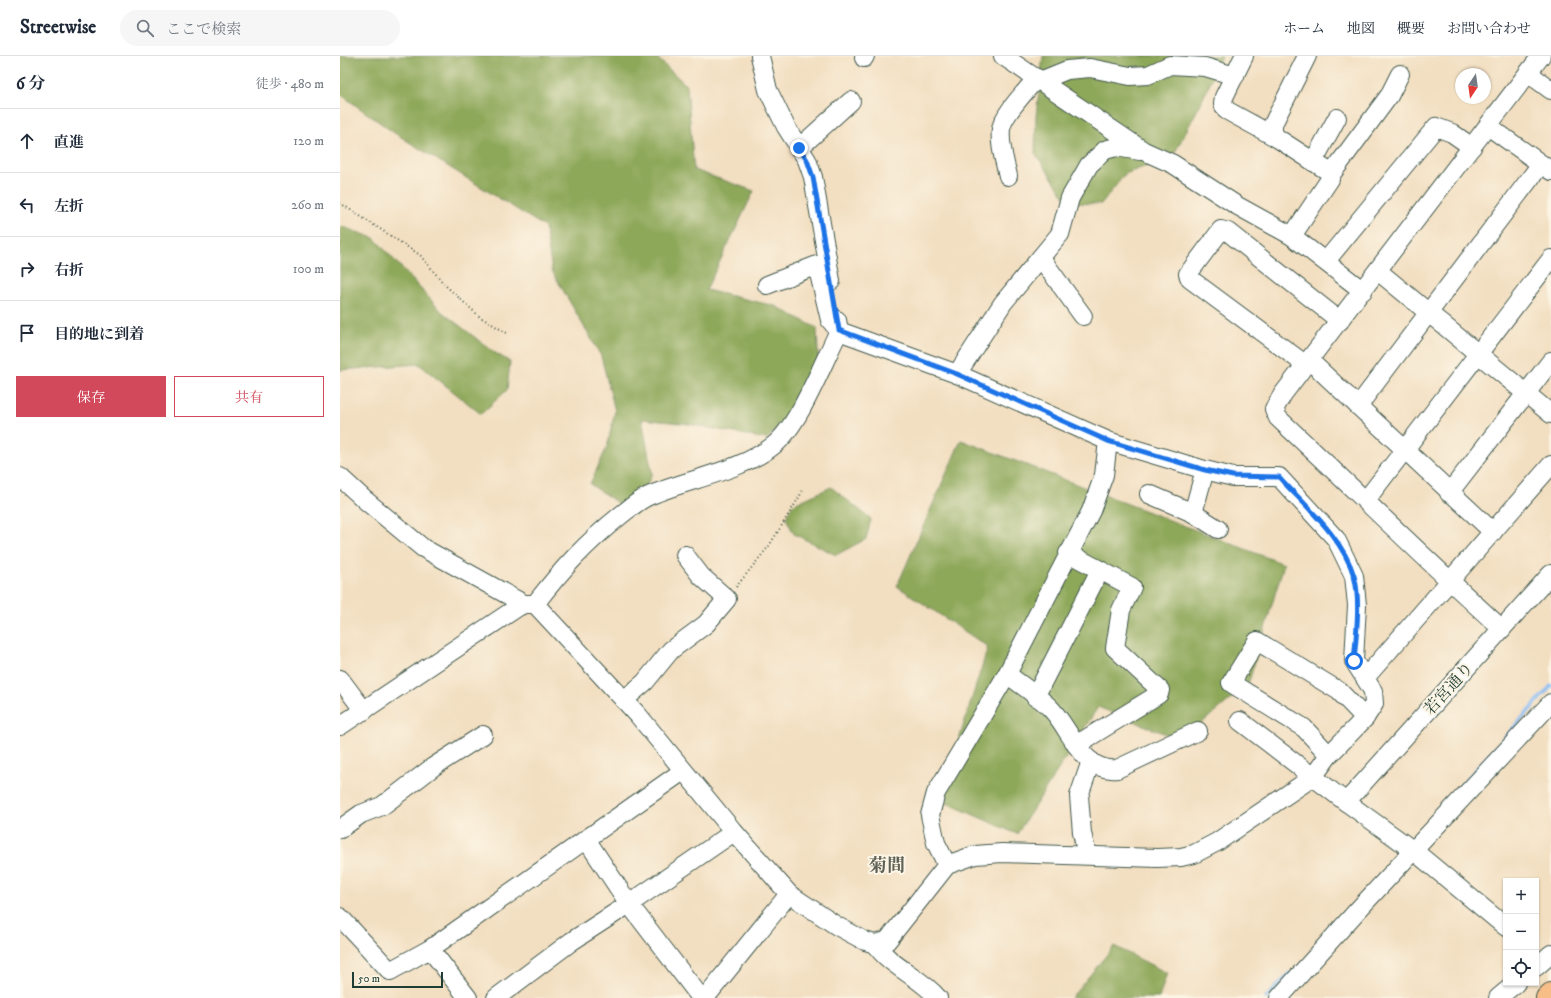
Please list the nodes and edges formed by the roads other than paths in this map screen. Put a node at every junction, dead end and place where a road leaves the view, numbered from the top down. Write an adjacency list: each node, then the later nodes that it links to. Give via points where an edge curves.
1 (760, 56): 16 (street, via 768,90)
2 (1004, 56): 9 (street)
3 (1244, 56): 8 (street)
4 (1307, 56): 14 (street, via 1273,124 1273,133)
5 (1541, 56): 6 (street)
6 (1528, 73): 10 (street); 13 (street)
7 (1400, 74): 21 (street, via 1389,96)
8 (1235, 76): 9 (street, via 1205,67 1170,65 1148,75 1130,76 1090,68 1067,70); 14 (street, via 1224,97 1223,104 1226,110)
9 (1039, 79): 17 (street); 20 (street, via 1012,108 1001,129)
10 (1551, 90)
11 (852, 101): 16 (street)
12 (1337, 118): 18 (street)
13 (1488, 126): 15 (street); 19 (street)
14 (1277, 138): 18 (street)
15 (1472, 147): 25 (street, via 1452,133 1436,127); 26 (street)
16 (799, 148): 32 (street, via 813,177)
17 (1144, 151): 22 (street, via 1172,164 1231,202); 23 (street, via 1116,147 1105,150 1089,165 1070,198 1060,234)
18 (1313, 162): 21 (street, via 1331,173)
19 (1546, 167): 29 (street)
20 (1008, 176)
21 (1330, 176): 22 (street)
22 (1292, 236): 25 (street)
23 (1041, 258): 30 (street); 36 (street, via 1003,303)
24 (1551, 259): 33 (street)
25 (1326, 261): 28 (street)
26 (1378, 271): 28 (street); 29 (street)
27 (767, 285): 32 (street, via 817,265 830,320)
28 (1363, 291): 31 (street)
29 (1428, 313): 33 (street); 38 (street)
30 (1083, 316)
31 (1340, 321): 35 (street); 35 (street, via 1228,232 1221,230 1188,274 1190,279)
32 (839, 330): 36 (street); 56 (street, via 801,408 786,433 774,445 754,458 650,495 633,506 576,554)
33 (1478, 354): 37 (street); 41 (street)
34 (1551, 360): 37 (street)
35 (1308, 363): 38 (street); 47 (street, via 1274,409 1278,418)
36 (957, 374): 40 (street)
37 (1526, 393): 39 (street); 45 (street)
38 (1358, 406): 41 (street)
39 (1551, 414)
40 (1108, 441): 43 (street); 51 (street, via 1104,475 1091,511)
41 (1404, 451): 45 (street); 47 (street)
42 (1551, 465): 50 (street)
43 (1205, 470): 48 (street); 59 (street, via 1233,476 1279,477 1336,539 1354,576 1357,604 1354,661)
44 (340, 477): 56 (street, via 423,548)
45 (1449, 492): 50 (street)
46 (1149, 494): 48 (street)
47 (1366, 500): 55 (street)
48 (1193, 513): 49 (street)
49 (1218, 529)
50 (1493, 532): 55 (street)
51 (1068, 553): 53 (street); 58 (street)
52 (685, 555): 62 (street, via 701,576 727,599 706,624 671,650 645,682)
53 (1100, 570): 61 (street); 70 (street, via 1132,587 1121,610 1115,648 1160,690 1159,694)
54 (1551, 574): 57 (street, 若宮通り)
55 (1449, 582): 57 (street); 59 (street)
56 (530, 604): 62 (street, via 540,608); 64 (street)
57 (1502, 629): 75 (street, 若宮通り)
58 (1007, 674): 61 (street); 81 (street, via 936,793 930,815 936,843)
59 (1365, 678): 65 (street, via 1373,691 1374,704)
60 (340, 679): 64 (street)
61 (1035, 697): 70 (street, via 1052,710)
62 (624, 700): 73 (street)
63 (1551, 703): 79 (street)
64 (364, 711): 67 (street)
65 (1365, 718): 71 (street); 71 (street, via 1339,691 1257,641 1231,682 1304,728)
66 (1240, 721): 74 (street)
67 (340, 726)
68 (1198, 731): 72 (street, via 1117,769 1102,769)
69 (483, 735): 76 (street, via 433,767 382,806 361,814)
70 (1076, 745): 72 (street)
71 (1329, 755): 74 (street)
72 (1091, 761): 80 (street, via 1079,796)
73 (683, 771): 77 (street); 78 (street)
74 (1313, 777): 75 (street); 80 (street, via 1217,842 1194,854 1157,858)
75 (1346, 802): 79 (street)
76 (340, 829)
77 (734, 832): 82 (street); 83 (street)
78 (586, 839): 83 (street); 87 (street)
79 (1414, 850): 85 (street); 95 (street)
80 (1087, 855): 81 (street, via 1002,852 975,855)
81 (947, 866): 86 (street, via 898,928 886,940)
82 (789, 894): 86 (street, via 838,926); 93 (street)
83 (629, 904): 91 (street, via 572,941); 92 (street)
84 (340, 917): 87 (street, via 390,971)
85 (1503, 924)
86 (876, 944): 94 (street, via 883,955 932,990)
87 (430, 949): 90 (street)
88 (1512, 986): 96 (street)
89 (1551, 994): 97 (highway)
90 (468, 998)
91 (497, 998)
92 (701, 998)
93 (705, 998)
94 (938, 998)
95 (1279, 998)
96 (1498, 998)
97 (1546, 998)

